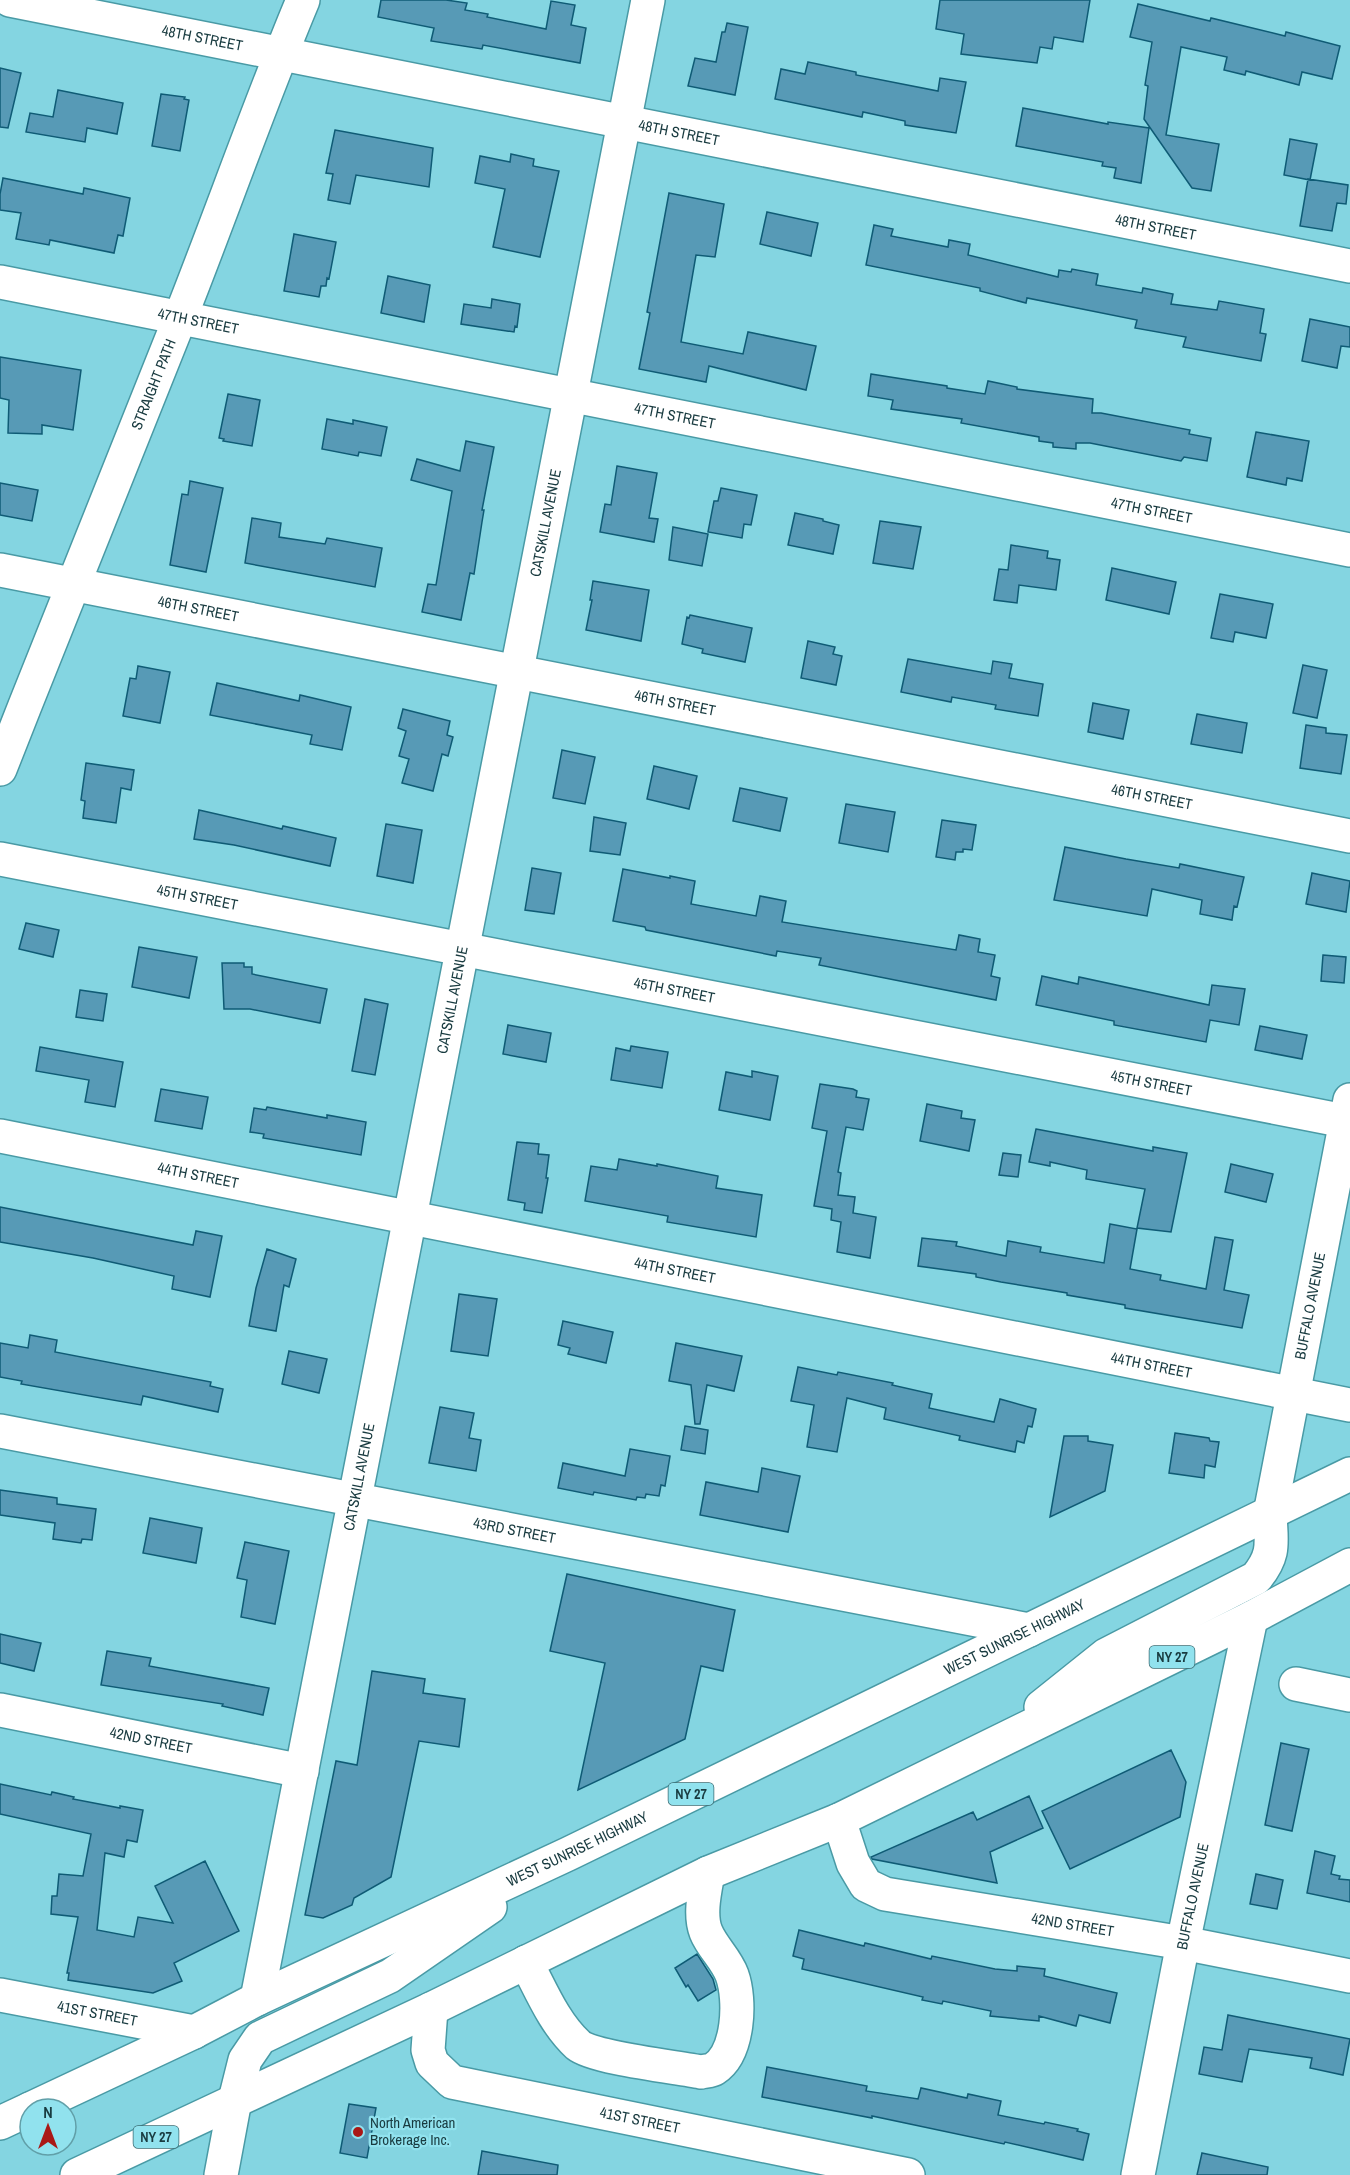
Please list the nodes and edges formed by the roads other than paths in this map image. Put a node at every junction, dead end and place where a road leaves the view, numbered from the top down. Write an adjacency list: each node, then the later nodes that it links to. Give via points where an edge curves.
1 (10, 0): 4 (main road, 48TH STREET)
2 (303, 0): 4 (main road, STRAIGHT PATH)
3 (648, 0): 5 (main road, CATSKILL AVENUE)
4 (280, 54): 5 (main road, 48TH STREET); 8 (main road, STRAIGHT PATH)
5 (624, 122): 6 (main road, 48TH STREET); 9 (main road, CATSKILL AVENUE)
6 (1350, 266)
7 (0, 282): 8 (main road, 47TH STREET)
8 (180, 318): 9 (main road, 47TH STREET); 12 (main road, STRAIGHT PATH)
9 (571, 396): 10 (main road, 47TH STREET); 13 (main road, CATSKILL AVENUE)
10 (1350, 550)
11 (0, 570): 12 (main road, 46TH STREET)
12 (72, 584): 13 (main road, 46TH STREET); 14 (main road, STRAIGHT PATH)
13 (517, 672): 15 (main road, 46TH STREET); 17 (main road, CATSKILL AVENUE)
14 (0, 769)
15 (1350, 836)
16 (0, 860): 17 (main road, 45TH STREET)
17 (462, 949): 18 (main road, 45TH STREET); 20 (main road, CATSKILL AVENUE)
18 (1349, 1114): 21 (main road, BUFFALO AVENUE)
19 (0, 1136): 20 (main road, 44TH STREET)
20 (410, 1216): 21 (main road, 44TH STREET); 25 (main road, CATSKILL AVENUE)
21 (1294, 1393): 22 (main road, 44TH STREET); 26 (main road, BUFFALO AVENUE)
22 (1350, 1405)
23 (0, 1431): 25 (main road, 43RD STREET)
24 (1350, 1474): 26 (main road, WEST SUNRISE HIGHWAY / NY 27)
25 (355, 1500): 29 (main road, 43RD STREET); 34 (main road, CATSKILL AVENUE)
26 (1270, 1514): 29 (main road, WEST SUNRISE HIGHWAY / NY 27); 33 (main road, BUFFALO AVENUE, via 1272,1551 1256,1578 1106,1655)
27 (1350, 1565): 28 (main road, NY 27)
28 (1251, 1618): 33 (main road, NY 27); 38 (main road, BUFFALO AVENUE)
29 (1029, 1630): 36 (main road, WEST SUNRISE HIGHWAY / NY 27)
30 (1296, 1684): 31 (main road)
31 (1350, 1695)
32 (0, 1710): 34 (main road, 42ND STREET)
33 (993, 1746): 35 (main road, NY 27)
34 (302, 1771): 42 (main road, CATSKILL AVENUE)
35 (839, 1820): 37 (main road, NY 27); 38 (main road, 42ND STREET, via 853,1863 866,1885 885,1894)
36 (568, 1854): 42 (main road, WEST SUNRISE HIGHWAY / NY 27); 46 (main road, via 390,1976 260,2038 245,2060)
37 (708, 1873): 39 (main road, NY 27); 39 (main road, via 705,1931 732,1976 736,2002 735,2033 729,2053 713,2070 700,2072 597,2054 580,2046 558,2022)
38 (1183, 1943): 40 (main road, 42ND STREET); 52 (main road, BUFFALO AVENUE)
39 (526, 1962): 43 (main road, NY 27)
40 (1350, 1976)
41 (0, 1995): 44 (main road, 41ST STREET)
42 (257, 1999): 44 (main road, WEST SUNRISE HIGHWAY / NY 27)
43 (431, 2009): 46 (main road, NY 27); 51 (main road, 41ST STREET, via 428,2050 432,2063 452,2082)
44 (194, 2032): 45 (main road, WEST SUNRISE HIGHWAY / NY 27)
45 (56, 2097)
46 (235, 2100): 49 (main road, NY 27); 50 (main road)
47 (18, 2115): 48 (main road, WEST SUNRISE HIGHWAY / NY 27)
48 (0, 2123)
49 (90, 2172)
50 (221, 2175)
51 (908, 2175)
52 (1138, 2175)

